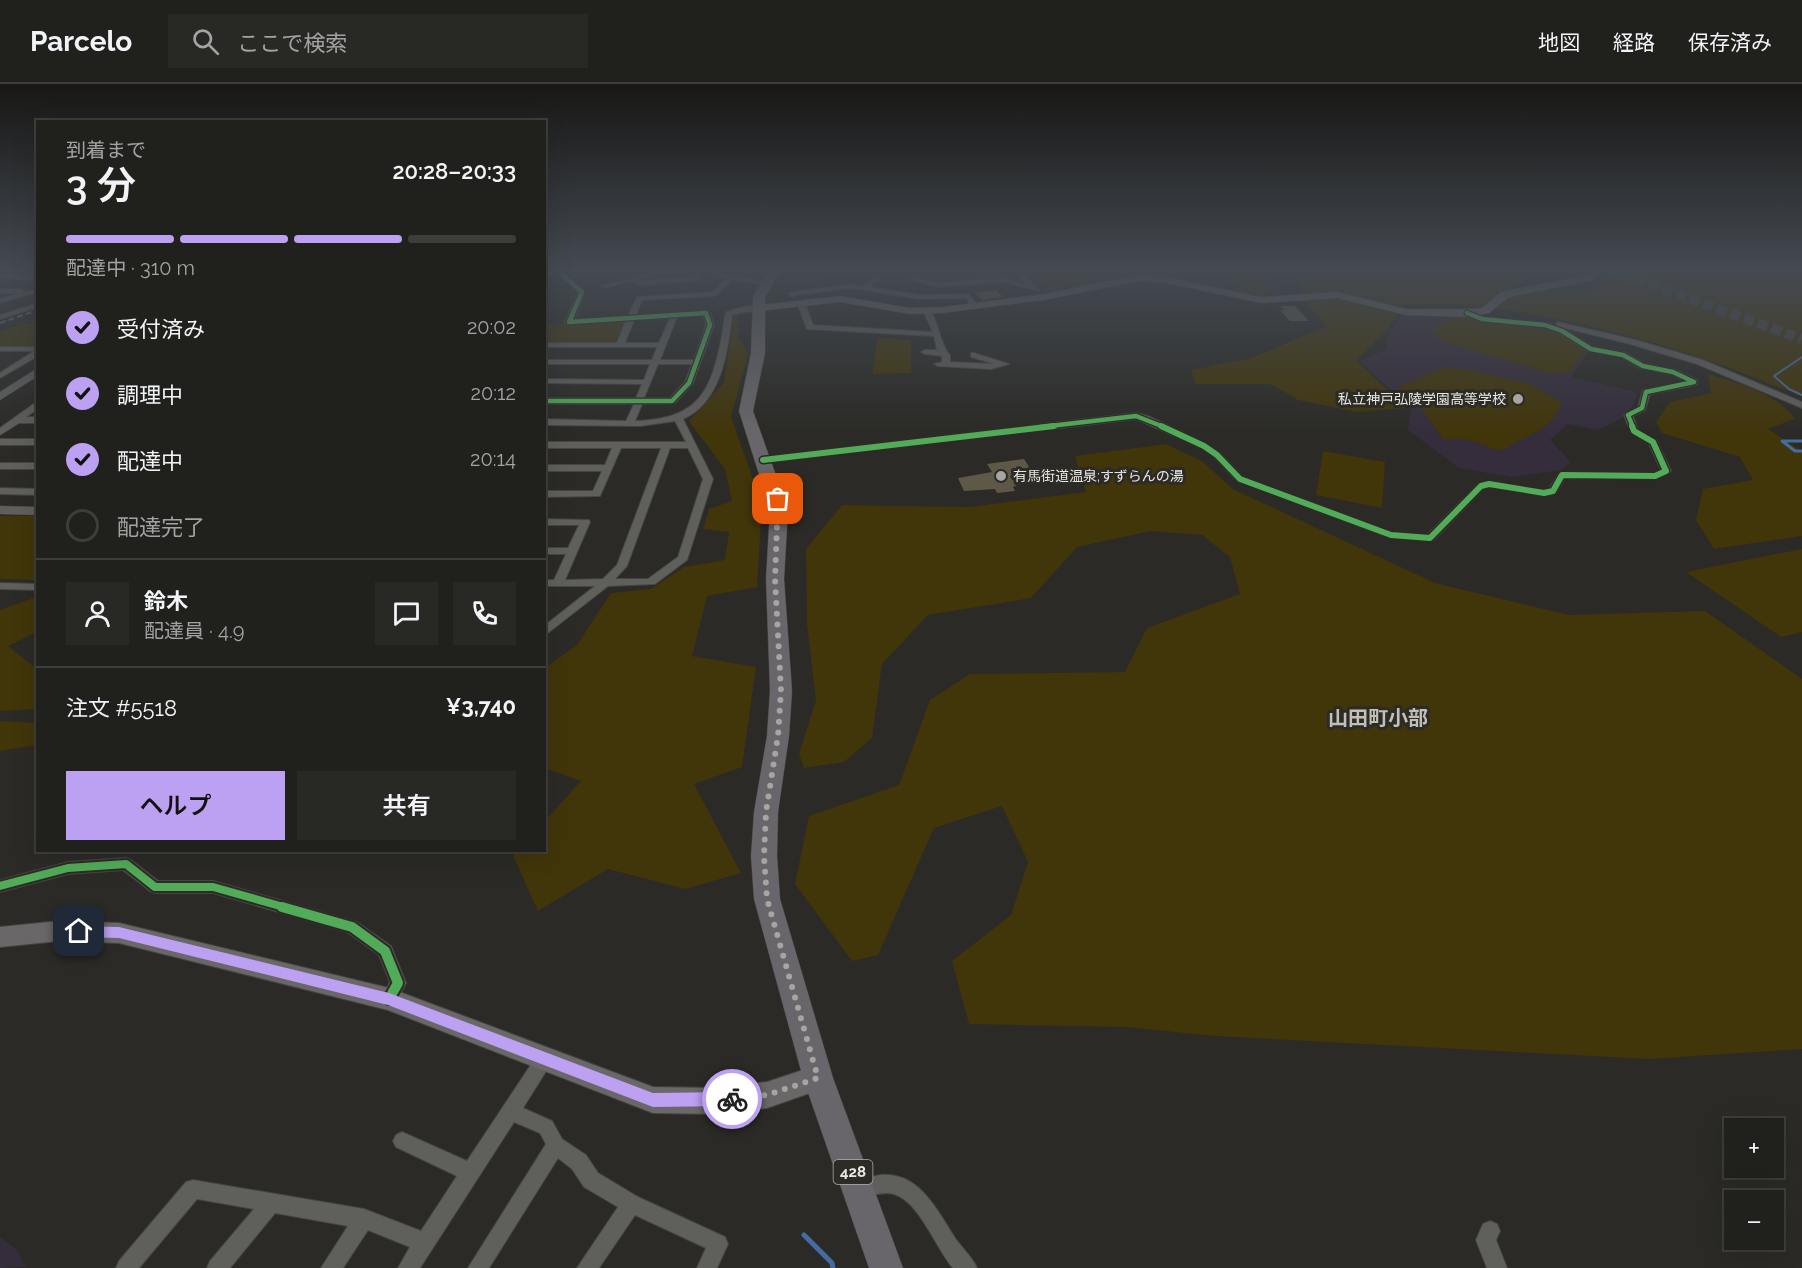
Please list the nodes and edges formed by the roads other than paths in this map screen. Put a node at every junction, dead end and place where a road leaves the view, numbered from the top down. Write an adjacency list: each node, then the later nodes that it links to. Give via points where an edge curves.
1 (629, 324): 12 (street)
2 (671, 324): 13 (street)
3 (710, 324): 22 (street)
4 (728, 324): 34 (street, via 712,384 694,408)
5 (758, 324): 46 (highway, 428, via 757,367 746,411)
6 (809, 324): 10 (street)
7 (935, 324): 10 (street)
8 (1529, 324): 46 (street, via 1545,326 1591,349 1623,355 1643,366 1673,372 1694,382 1646,392 1642,408 1628,415 1634,431 1653,442 1666,471 1655,476 1562,475 1553,491 1544,493 1481,486 1430,538 1417,538 1390,535 1240,479 1204,446 1145,418)
9 (1561, 324): 32 (street, via 1700,362)
10 (936, 334): 18 (street)
11 (546, 345): 12 (street)
12 (620, 345): 13 (street)
13 (662, 345): 21 (street)
14 (0, 348): 15 (street)
15 (36, 350)
16 (36, 351): 25 (street)
17 (925, 352): 18 (street)
18 (941, 352): 23 (street, via 946,355 942,363)
19 (974, 355): 23 (street, via 1005,364)
20 (546, 362): 21 (street)
21 (655, 362): 22 (street); 28 (street)
22 (696, 362): 31 (street, via 689,383 672,401)
23 (968, 366): 26 (street)
24 (36, 372): 29 (street)
25 (0, 376)
26 (964, 377)
27 (546, 381): 28 (street)
28 (646, 382): 31 (street)
29 (0, 397)
30 (546, 401): 31 (street)
31 (638, 401): 38 (street)
32 (1802, 405)
33 (36, 406): 35 (street)
34 (678, 418): 38 (street); 45 (street)
35 (17, 420): 36 (street); 39 (street)
36 (36, 420)
37 (546, 422): 38 (street)
38 (630, 422)
39 (0, 432)
40 (0, 442): 41 (street)
41 (36, 442)
42 (546, 445): 43 (street)
43 (618, 445): 44 (street); 50 (street)
44 (666, 445): 45 (street); 59 (street, via 622,566)
45 (690, 445): 59 (street, via 708,478 684,558 651,582)
46 (764, 460): 71 (highway, 428, via 779,509 775,579 781,691 766,812 767,899)
47 (0, 466): 48 (street)
48 (36, 466)
49 (546, 468): 50 (street)
50 (608, 468): 53 (street, via 597,494)
51 (0, 491): 52 (street)
52 (36, 492)
53 (546, 494)
54 (0, 510): 55 (street)
55 (36, 511)
56 (546, 522): 58 (street, via 585,522)
57 (546, 551): 58 (street)
58 (572, 551): 61 (street)
59 (606, 582): 61 (street); 65 (street)
60 (546, 583): 61 (street)
61 (558, 583)
62 (0, 586): 63 (street)
63 (36, 587)
64 (546, 618): 65 (street)
65 (561, 618): 66 (street)
66 (546, 630)
67 (0, 886): 69 (street, via 68,868 126,864 155,887 213,887 352,927 385,951 398,983)
68 (0, 937): 69 (main road, via 59,931 119,933)
69 (389, 999): 70 (main road)
70 (544, 1060): 71 (main road, via 653,1100 714,1101 767,1095); 72 (street)
71 (818, 1078): 76 (highway, 428)
72 (510, 1111): 74 (street, via 546,1127); 75 (street)
73 (402, 1141): 75 (street)
74 (556, 1145): 78 (street, via 579,1162 591,1180); 86 (street)
75 (469, 1172): 81 (street)
76 (860, 1188): 89 (highway, 428); 90 (street, via 891,1184 915,1193 954,1257)
77 (272, 1202): 79 (street); 82 (street, via 193,1189); 83 (street)
78 (631, 1204): 87 (street); 88 (street, via 718,1244)
79 (364, 1219): 81 (street); 84 (street)
80 (1490, 1230): 91 (street, via 1486,1240)
81 (423, 1242): 85 (street)
82 (126, 1268)
83 (217, 1268)
84 (331, 1268)
85 (408, 1268)
86 (478, 1268)
87 (587, 1268)
88 (707, 1268)
89 (886, 1268)
90 (967, 1268)
91 (1497, 1268)

